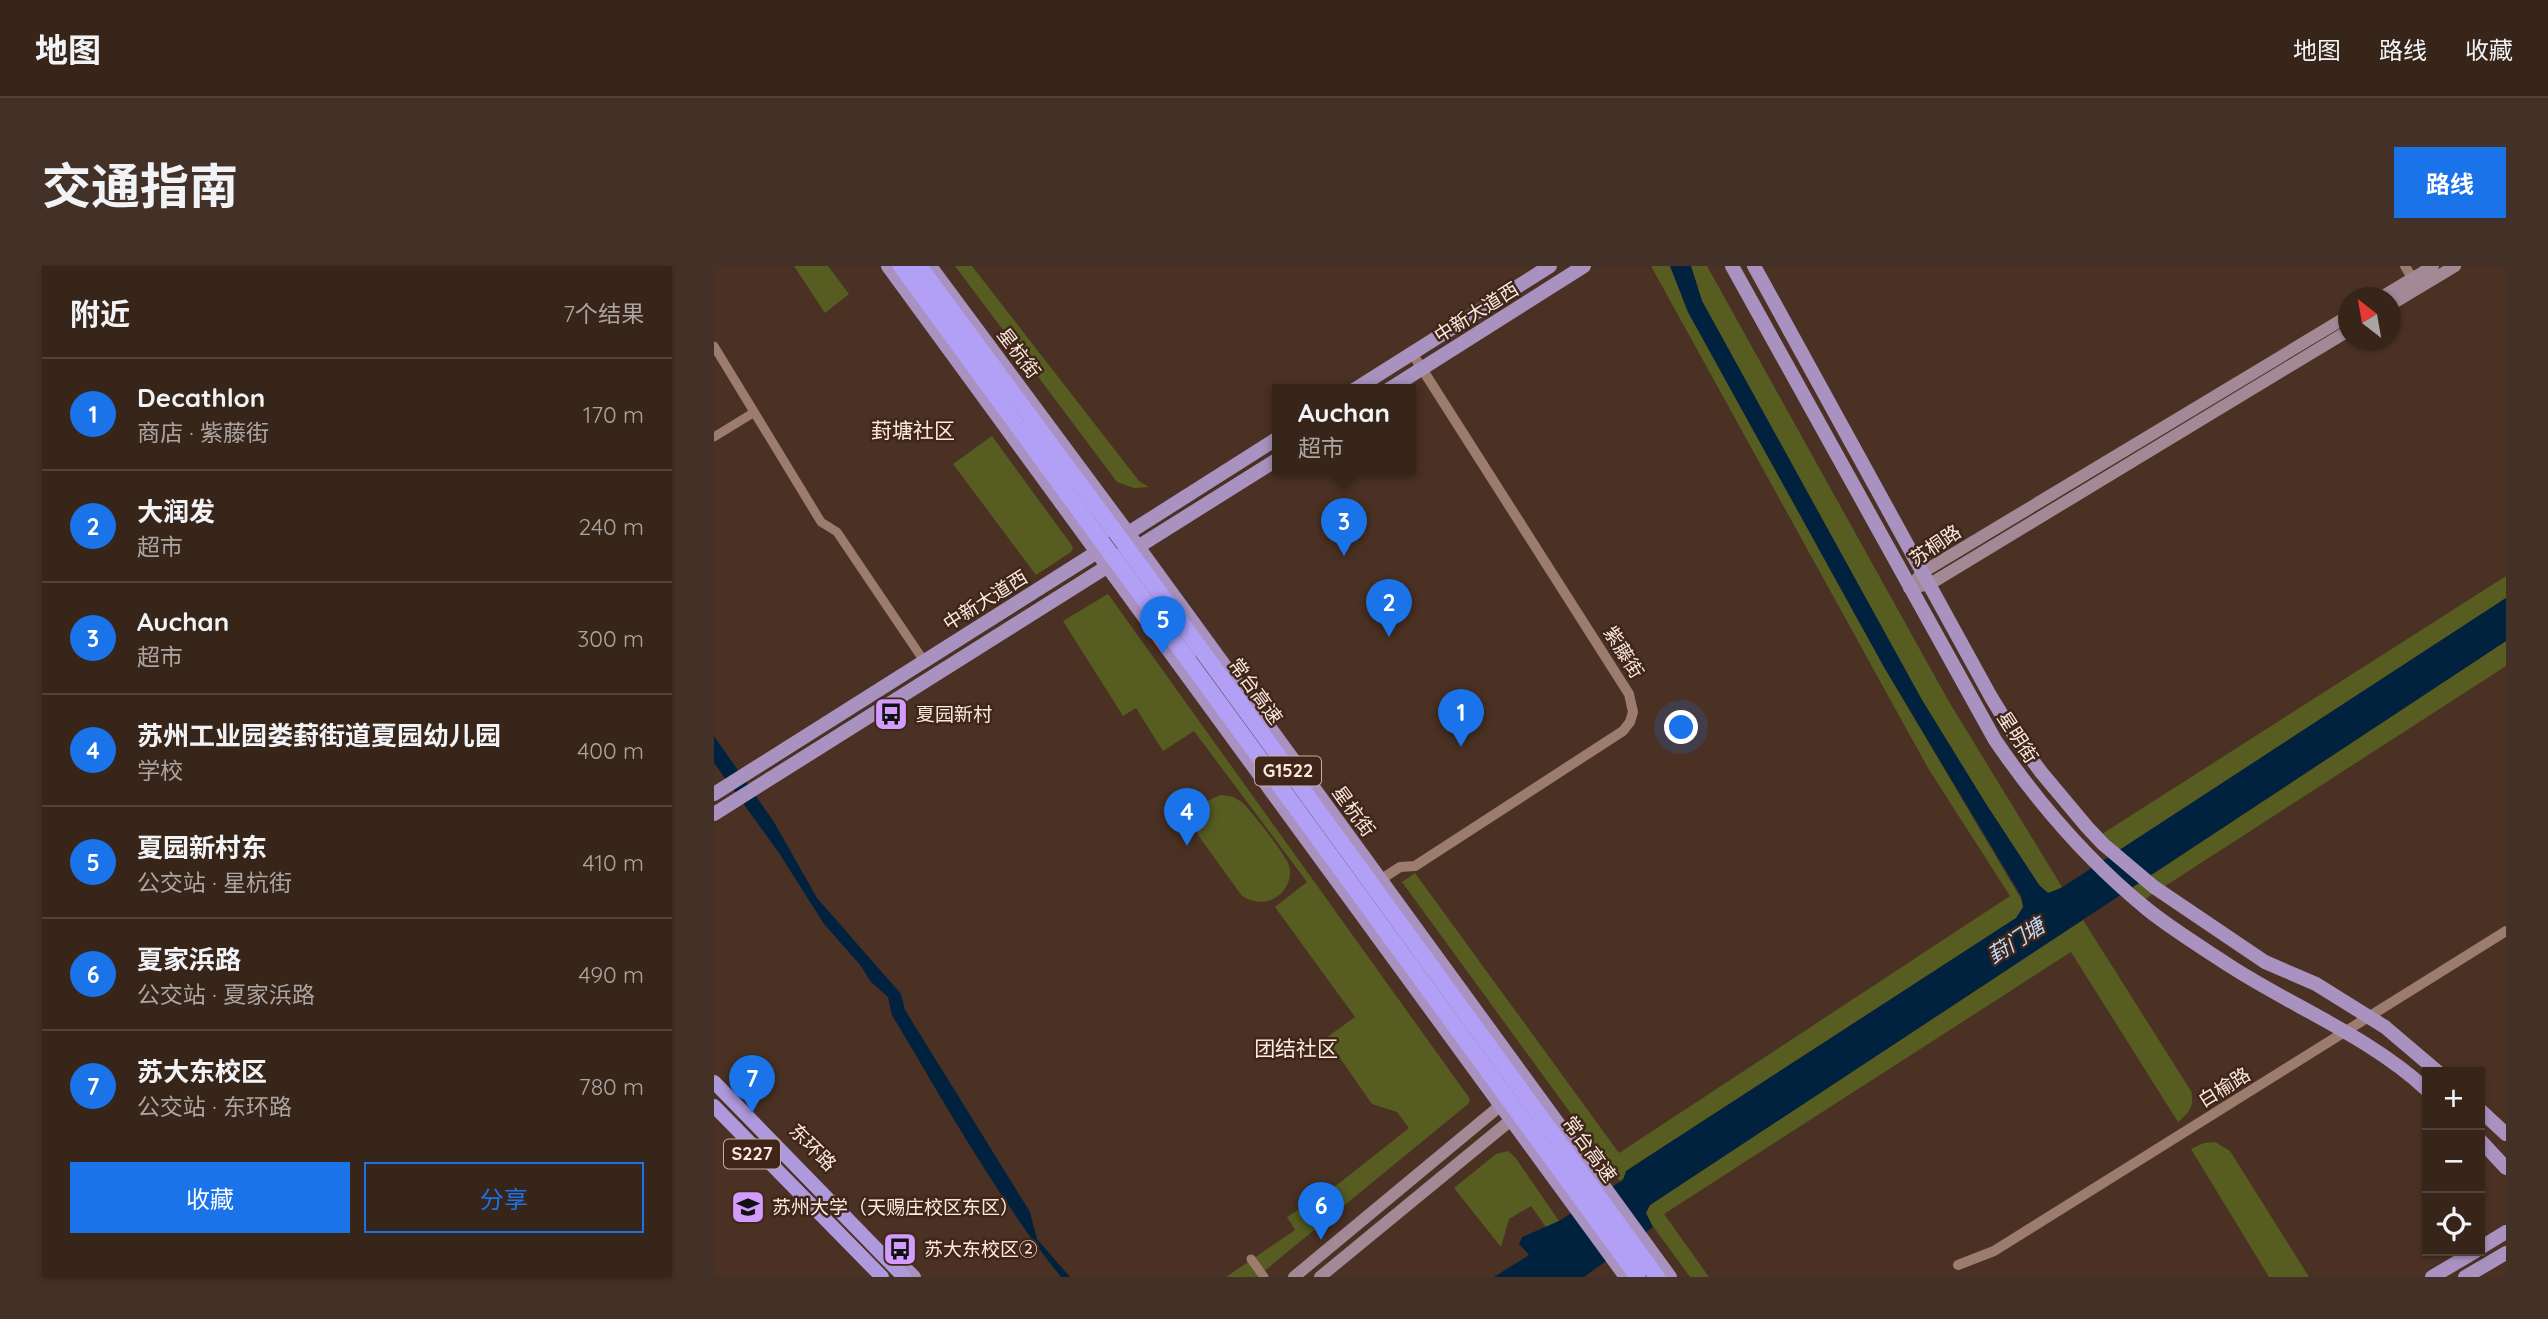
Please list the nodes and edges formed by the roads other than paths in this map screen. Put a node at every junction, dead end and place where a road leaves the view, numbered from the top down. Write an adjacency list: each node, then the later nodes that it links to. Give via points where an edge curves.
1 (888, 266): 23 (main road)
2 (901, 266): 77 (highway, 常台高速 / G1522)
3 (919, 266): 78 (highway, 常台高速 / G1522)
4 (930, 266): 27 (main road, 星杭街)
5 (1550, 266): 18 (main road, 中新大道西)
6 (1584, 266): 19 (main road, 中新大道西)
7 (1731, 266): 34 (main road, 星明街)
8 (1754, 266): 33 (main road, 星明街)
9 (2405, 266): 12 (street)
10 (2433, 266): 12 (main road)
11 (2455, 266): 12 (main road)
12 (2415, 284): 13 (main road); 14 (main road)
13 (2401, 290)
14 (2401, 296)
15 (2338, 322): 33 (main road, 苏桐路)
16 (2338, 337): 33 (main road, 苏桐路)
17 (714, 346): 22 (street)
18 (1412, 353): 19 (street, 紫藤街); 20 (main road, 中新大道西)
19 (1422, 369): 21 (main road, 中新大道西); 41 (street, 紫藤街, via 1626,690 1633,712 1623,731 1578,762 1415,866 1400,867)
20 (1363, 384)
21 (1398, 384)
22 (753, 413): 24 (street); 36 (street, via 821,522 836,532)
23 (1004, 424): 28 (main road, via 1030,429); 30 (main road)
24 (714, 437)
25 (1272, 442): 27 (main road, 中新大道西)
26 (1272, 463): 29 (main road, 中新大道西)
27 (1128, 533): 28 (main road, 中新大道西); 29 (main road, 星杭街)
28 (1112, 542): 29 (main road); 30 (main road, 中新大道西)
29 (1138, 547): 31 (main road, 中新大道西); 35 (main road, 星杭街)
30 (1098, 551): 31 (main road); 32 (main road); 36 (main road, 中新大道西)
31 (1123, 557): 32 (main road, 中新大道西); 35 (main road, via 1187,645)
32 (1109, 565): 38 (main road, 中新大道西); 51 (main road)
33 (1926, 578): 34 (main road, 苏桐路); 43 (main road, 星明街, via 2016,738 2104,844 2154,887 2265,962 2316,984)
34 (1909, 588): 44 (main road, 星明街, via 1995,740 2075,842 2147,909 2231,967)
35 (1219, 658): 41 (main road, 星杭街)
36 (924, 661): 37 (main road, 中新大道西)
37 (757, 768): 38 (main road); 39 (main road, 中新大道西)
38 (766, 782): 40 (main road, 中新大道西)
39 (720, 790)
40 (714, 814)
41 (1380, 880): 48 (main road, 星杭街)
42 (2506, 931): 43 (street, 白榆路)
43 (2369, 1017): 44 (street, 白榆路); 45 (main road, 星明街)
44 (2345, 1032): 49 (main road, 星明街); 68 (street, 白榆路, via 1994,1251)
45 (2432, 1067)
46 (714, 1074): 59 (main road, 东环路 / S227)
47 (714, 1082): 71 (highway)
48 (1528, 1083): 50 (main road, 星杭街); 51 (main road)
49 (2422, 1086)
50 (1538, 1097): 55 (main road); 79 (main road, 星杭街)
51 (1501, 1105): 55 (main road); 61 (main road)
52 (714, 1106): 70 (highway)
53 (714, 1115): 60 (main road, S227)
54 (2485, 1115): 56 (main road)
55 (1512, 1119): 63 (main road); 76 (main road)
56 (2506, 1134)
57 (2485, 1145): 58 (main road)
58 (2506, 1168)
59 (811, 1173): 60 (main road); 72 (main road, 东环路 / S227)
60 (790, 1192): 69 (main road, S227)
61 (1348, 1232): 63 (main road); 74 (main road)
62 (2506, 1232): 64 (main road)
63 (1359, 1245): 75 (main road)
64 (2485, 1246)
65 (2506, 1253): 81 (main road)
66 (2468, 1256): 80 (main road)
67 (1251, 1259): 73 (street)
68 (1958, 1265)
69 (873, 1277)
70 (882, 1277)
71 (904, 1277)
72 (914, 1277)
73 (1264, 1277)
74 (1294, 1277)
75 (1320, 1277)
76 (1626, 1277)
77 (1638, 1277)
78 (1657, 1277)
79 (1670, 1277)
80 (2432, 1277)
81 (2465, 1277)

